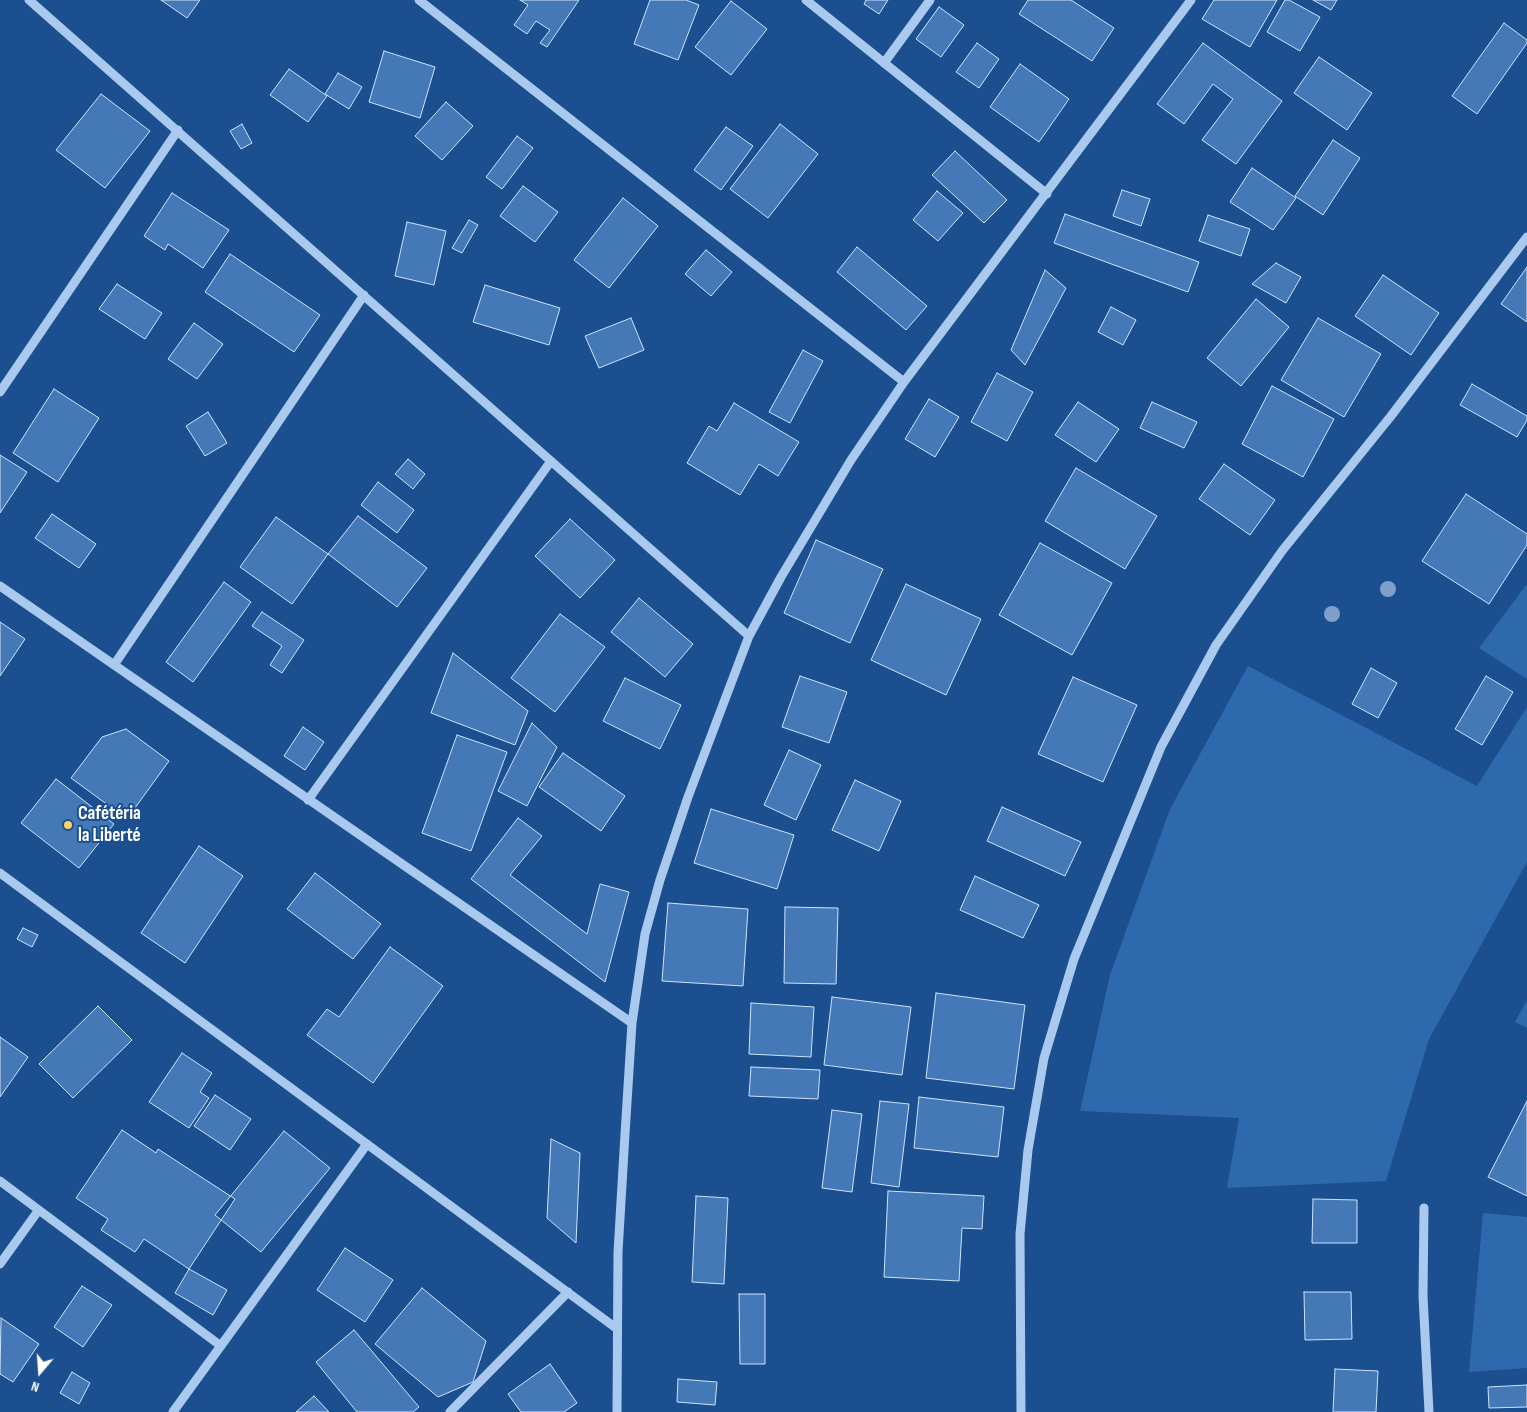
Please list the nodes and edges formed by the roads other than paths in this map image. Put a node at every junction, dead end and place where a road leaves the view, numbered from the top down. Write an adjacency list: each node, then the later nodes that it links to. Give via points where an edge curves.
1 (29, 0): 7 (street)
2 (420, 0): 11 (street)
3 (806, 0): 6 (street)
4 (930, 0): 6 (street)
5 (1191, 0): 8 (street)
6 (884, 63): 8 (street)
7 (178, 130): 10 (street); 12 (street)
8 (1047, 194): 11 (street)
9 (1527, 237): 31 (street, via 1391,416 1282,551 1216,646 1161,747 1074,959 1044,1058 1028,1150 1020,1234)
10 (364, 295): 13 (street); 16 (street)
11 (904, 382): 15 (street, via 851,460)
12 (0, 392)
13 (551, 461): 15 (street); 17 (street)
14 (0, 586): 16 (street)
15 (749, 636): 19 (street, via 660,880 645,934)
16 (114, 665): 17 (street)
17 (308, 800): 19 (street)
18 (0, 873): 20 (street)
19 (632, 1023): 26 (street)
20 (367, 1144): 25 (street); 27 (street)
21 (0, 1182): 23 (street)
22 (1424, 1208): 32 (street, via 1423,1296)
23 (38, 1211): 24 (street); 27 (street)
24 (0, 1264)
25 (568, 1292): 26 (street); 29 (street)
26 (616, 1328): 30 (street)
27 (221, 1346): 28 (street)
28 (173, 1412)
29 (450, 1412)
30 (617, 1412)
31 (1021, 1412)
32 (1429, 1412)

